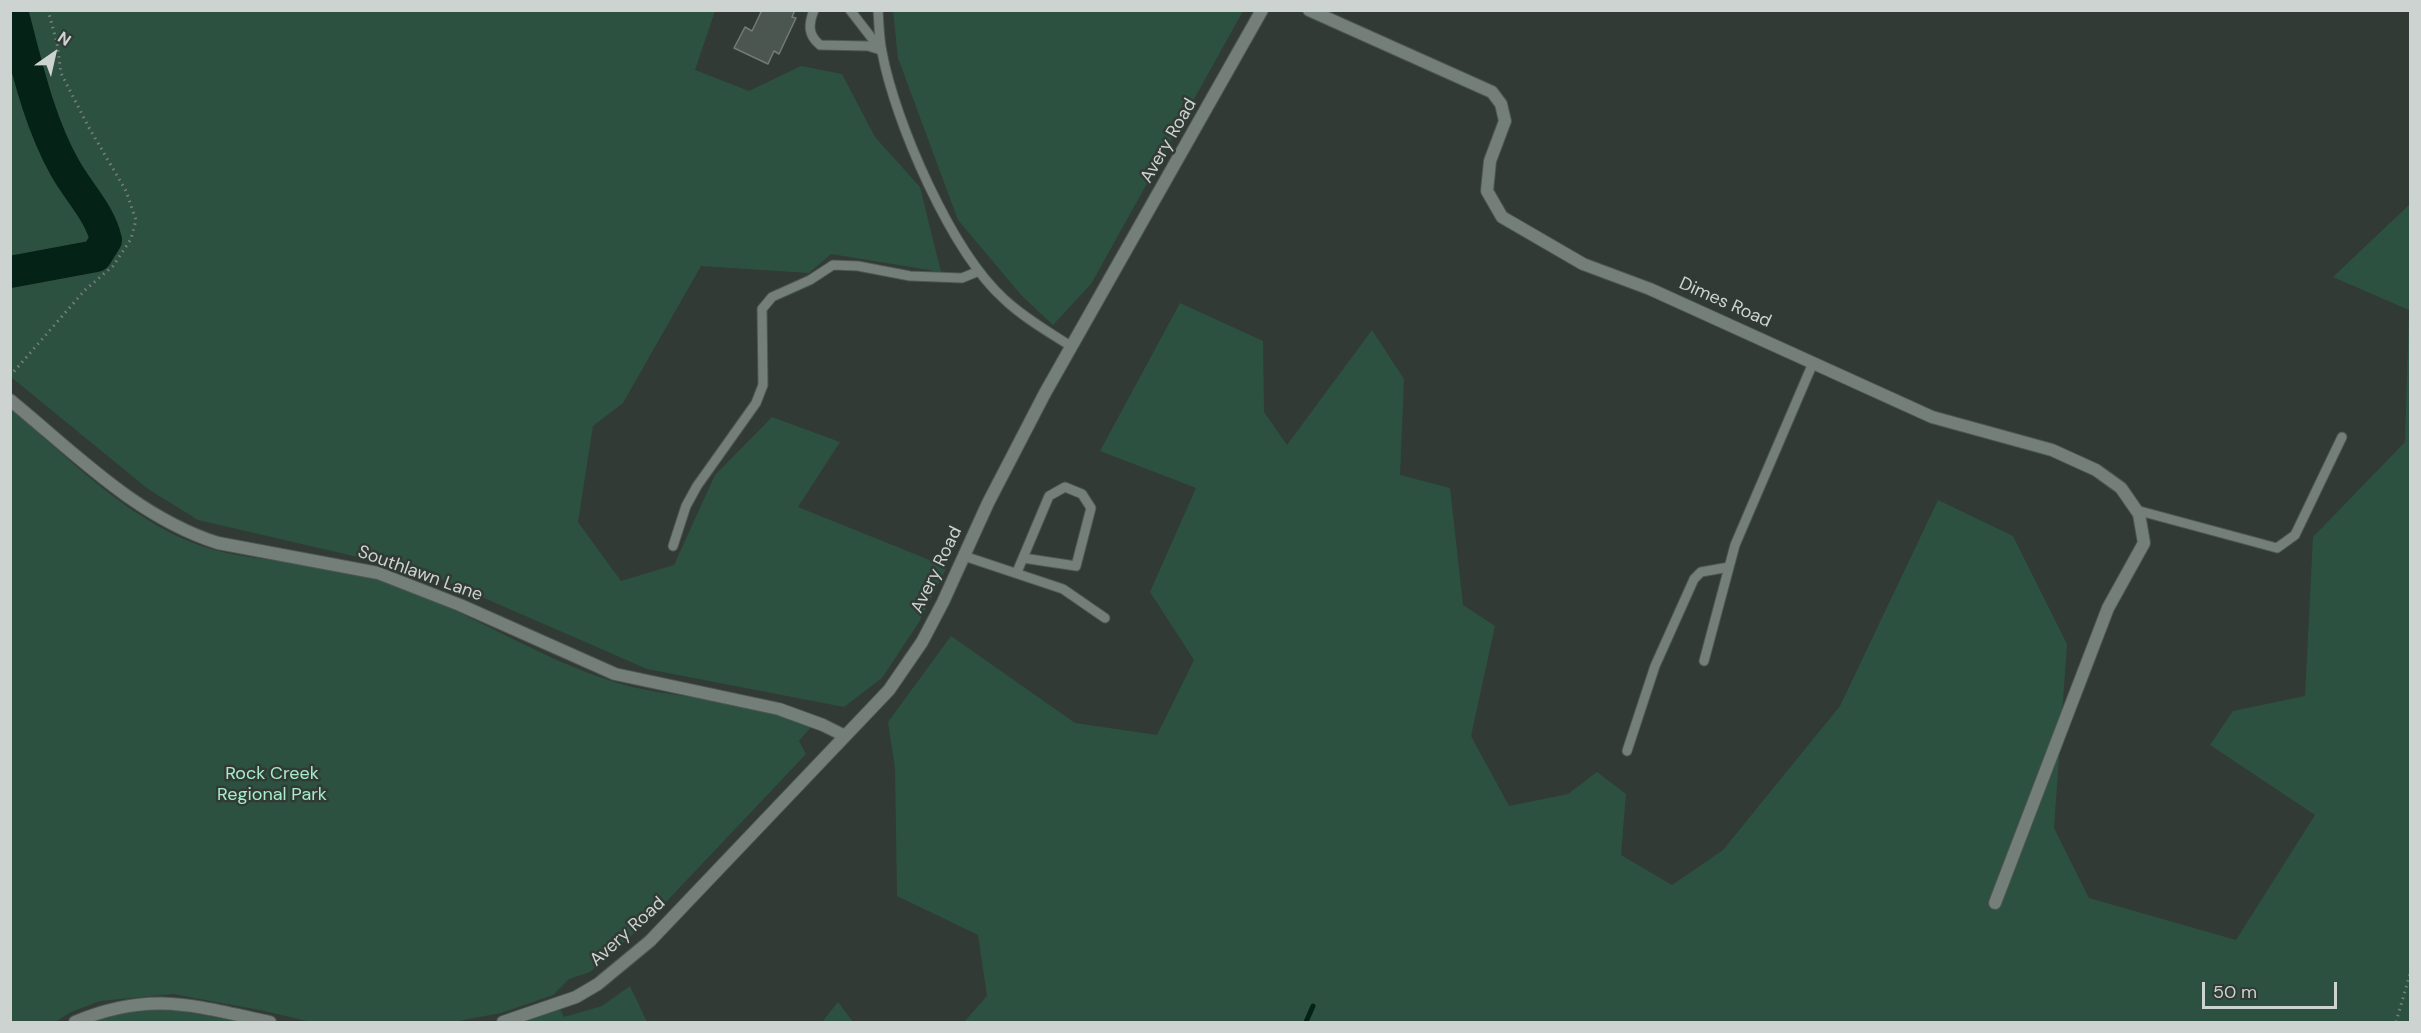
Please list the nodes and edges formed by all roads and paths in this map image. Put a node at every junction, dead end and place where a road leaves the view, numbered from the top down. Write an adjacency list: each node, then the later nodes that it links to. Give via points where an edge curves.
1 (48, 10): 11 (path, via 62,73 126,191 136,220 131,239 113,266 85,290)
2 (814, 10): 7 (lane, via 810,33 820,45)
3 (850, 10): 7 (lane)
4 (878, 10): 7 (lane)
5 (1262, 10): 9 (street, Avery Road)
6 (1309, 10): 10 (street, Dimes Road, via 1492,92 1501,104 1505,121 1490,161 1487,191 1502,217 1583,264 1650,289)
7 (881, 50): 8 (lane, via 892,95 939,206)
8 (979, 271): 9 (lane, via 1011,305); 15 (lane, via 962,278 833,265 772,297 762,309 760,394 697,486)
9 (1072, 347): 16 (street, Avery Road, via 993,493)
10 (1813, 363): 14 (street, Dimes Road, via 1932,417 2052,450 2105,476 2121,488); 18 (lane)
11 (10, 375)
12 (10, 400): 22 (street, Southlawn Lane, via 132,501 195,536 378,573 615,674 779,709)
13 (2342, 437): 14 (lane, via 2295,535 2277,548)
14 (2136, 510): 24 (street, Dimes Road, via 2144,543 2108,608)
15 (673, 546)
16 (964, 556): 19 (lane); 22 (street, Avery Road, via 905,668)
17 (1023, 558): 17 (lane, via 1049,496 1065,488 1082,494 1091,508 1076,566); 19 (lane)
18 (1729, 567): 21 (lane); 23 (lane, via 1701,572 1694,579 1654,666)
19 (1017, 573): 20 (lane, via 1063,589)
20 (1105, 618)
21 (1704, 661)
22 (845, 736): 28 (street, Avery Road, via 650,941 576,997)
23 (1627, 751)
24 (1995, 903)
25 (2410, 974): 29 (path)
26 (75, 1023): 27 (street, via 124,1005 171,1003)
27 (270, 1023)
28 (503, 1023)
29 (2396, 1023)

